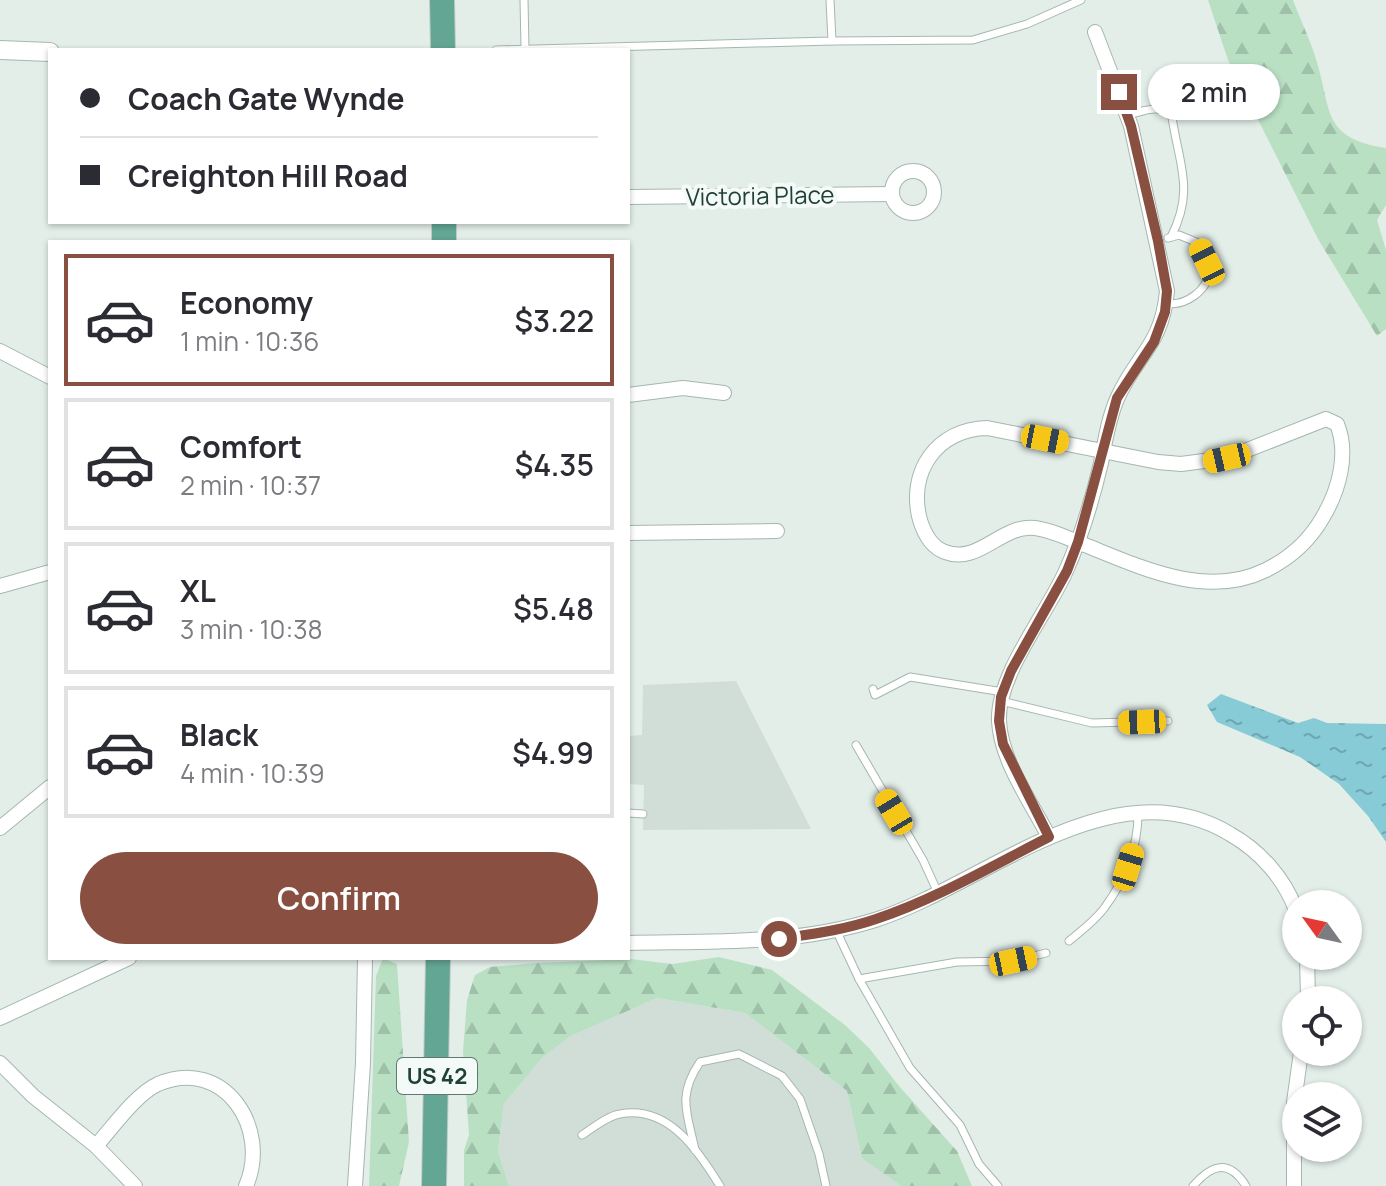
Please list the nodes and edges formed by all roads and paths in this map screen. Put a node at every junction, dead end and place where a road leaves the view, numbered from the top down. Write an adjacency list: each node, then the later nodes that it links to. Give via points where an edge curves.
1 (442, 0): 7 (main road)
2 (524, 0): 8 (lane)
3 (830, 0): 6 (lane)
4 (1081, 0): 6 (lane, via 973,40)
5 (1095, 32): 11 (street)
6 (832, 41): 8 (lane)
7 (443, 48)
8 (525, 48)
9 (0, 50): 10 (street)
10 (48, 52)
11 (1127, 115): 14 (street); 14 (lane, via 1161,108 1172,117 1185,203)
12 (892, 194): 13 (street, Victoria Place)
13 (630, 197)
14 (1164, 239): 15 (street); 15 (lane, via 1179,235 1196,242 1209,269 1198,292 1182,302)
15 (1166, 303): 20 (street, via 1159,332 1117,398)
16 (0, 351): 17 (street)
17 (48, 376)
18 (724, 393): 19 (street, via 683,388)
19 (630, 395)
20 (1103, 450): 23 (street); 23 (street, via 977,429 941,443 920,472 918,514 925,534 942,551 977,551 1025,527); 23 (street, via 1196,464 1227,458 1314,423 1331,420 1342,435 1331,504 1298,548 1263,572 1224,581 1181,579)
21 (777, 531): 22 (street)
22 (630, 533)
23 (1078, 542): 27 (street)
24 (48, 573): 25 (street)
25 (0, 586)
26 (873, 689): 27 (lane, via 875,695 910,677)
27 (1002, 696): 28 (lane, via 1092,723); 35 (street, via 1003,744)
28 (1168, 721)
29 (856, 745): 37 (lane)
30 (48, 789): 34 (street)
31 (1138, 812): 35 (street); 36 (street, via 1182,815 1226,831 1253,849); 39 (lane, via 1128,867 1105,908)
32 (630, 813): 33 (lane)
33 (643, 814)
34 (0, 828)
35 (1049, 837): 37 (street)
36 (1286, 890)
37 (938, 893): 38 (street)
38 (836, 930): 40 (street, via 779,939); 45 (lane)
39 (1069, 941)
40 (630, 943)
41 (1046, 953): 45 (lane)
42 (125, 960): 46 (street)
43 (365, 960): 54 (street)
44 (438, 960): 55 (main road, US 42)
45 (859, 979): 58 (lane, via 910,1068 960,1125 979,1164)
46 (0, 1018)
47 (0, 1063): 50 (street)
48 (1299, 1066): 61 (street)
49 (582, 1135): 51 (lane, via 618,1114 651,1113 674,1127)
50 (96, 1146): 52 (street); 53 (street, via 152,1087 179,1078 201,1079 231,1097 247,1121 254,1151)
51 (695, 1150): 56 (lane); 57 (lane, via 684,1100 689,1079 700,1062 739,1054 782,1076 800,1099)
52 (135, 1186)
53 (246, 1186)
54 (355, 1186)
55 (434, 1186)
56 (720, 1186)
57 (826, 1186)
58 (998, 1186)
59 (1193, 1186): 60 (lane, via 1214,1168 1238,1173)
60 (1246, 1186)
61 (1294, 1186)

